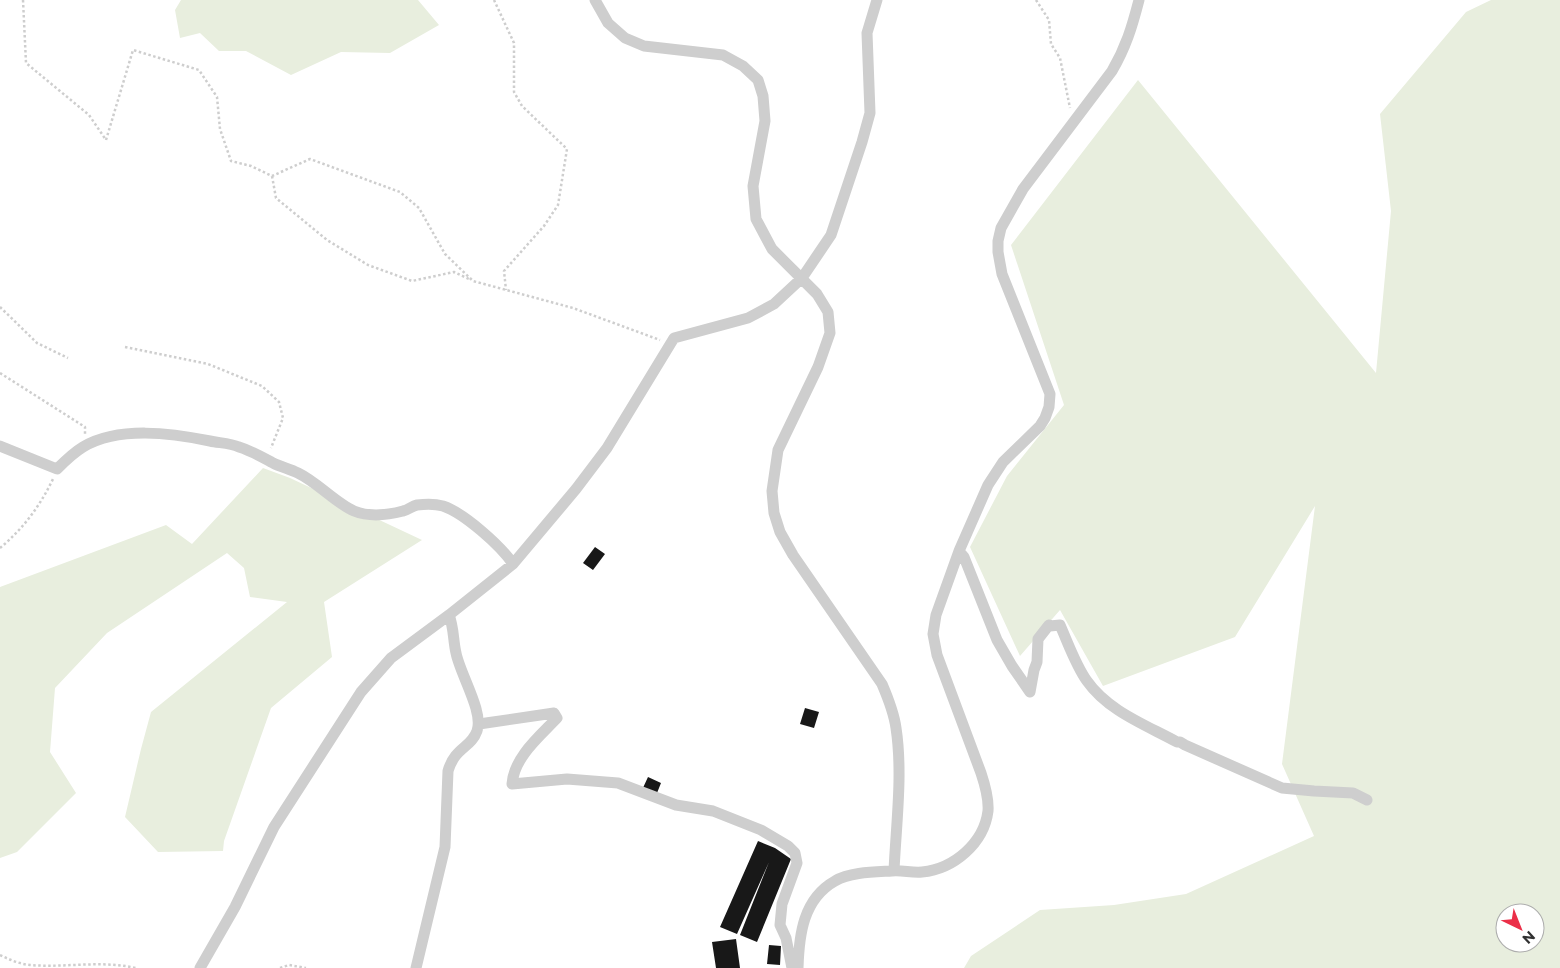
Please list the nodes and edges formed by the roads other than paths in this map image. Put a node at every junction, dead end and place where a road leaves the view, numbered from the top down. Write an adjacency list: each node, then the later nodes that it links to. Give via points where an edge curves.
1 (595, 0): 4 (street, via 608,22 625,38 644,46 723,55 743,66 758,80 765,120 754,186 756,219 772,249)
2 (877, 0): 4 (street, via 867,33 870,114 832,235)
3 (1139, 0): 6 (street, via 1123,52 1022,189 1001,228 998,252 1002,274 1050,394 1049,407 1040,426 1003,462 988,485)
4 (802, 278): 7 (street, via 774,304 748,318 674,338 607,448); 11 (street, via 828,312 830,333 818,367 778,450 772,490 774,513 793,555 882,684 890,704 899,758)
5 (0, 446): 7 (street, via 57,469 84,446 133,433 185,436 237,446 312,480 354,511 375,515 404,511 416,505 443,506 491,540)
6 (959, 551): 10 (street, via 998,640 1030,692 1038,662 1038,639 1049,625 1060,625 1086,681 1117,710 1177,742 1282,788 1352,793); 11 (street, via 936,615 933,634 937,655 987,793 988,811 983,829 963,855 945,866 923,872)
7 (513, 564): 8 (street)
8 (449, 615): 9 (street, via 456,653); 12 (street, via 391,658 361,692 274,827 235,907)
9 (479, 724): 13 (street, via 474,738 451,760 448,770 445,847); 14 (street, via 554,713 557,718 529,747 513,774 512,784 567,779 618,784 676,805 713,811 761,830 788,846 795,853 797,863 782,904 780,925)
10 (1367, 800)
11 (894, 871): 15 (street, via 836,880 812,902 803,922)
12 (200, 968)
13 (416, 968)
14 (792, 968)
15 (798, 968)

